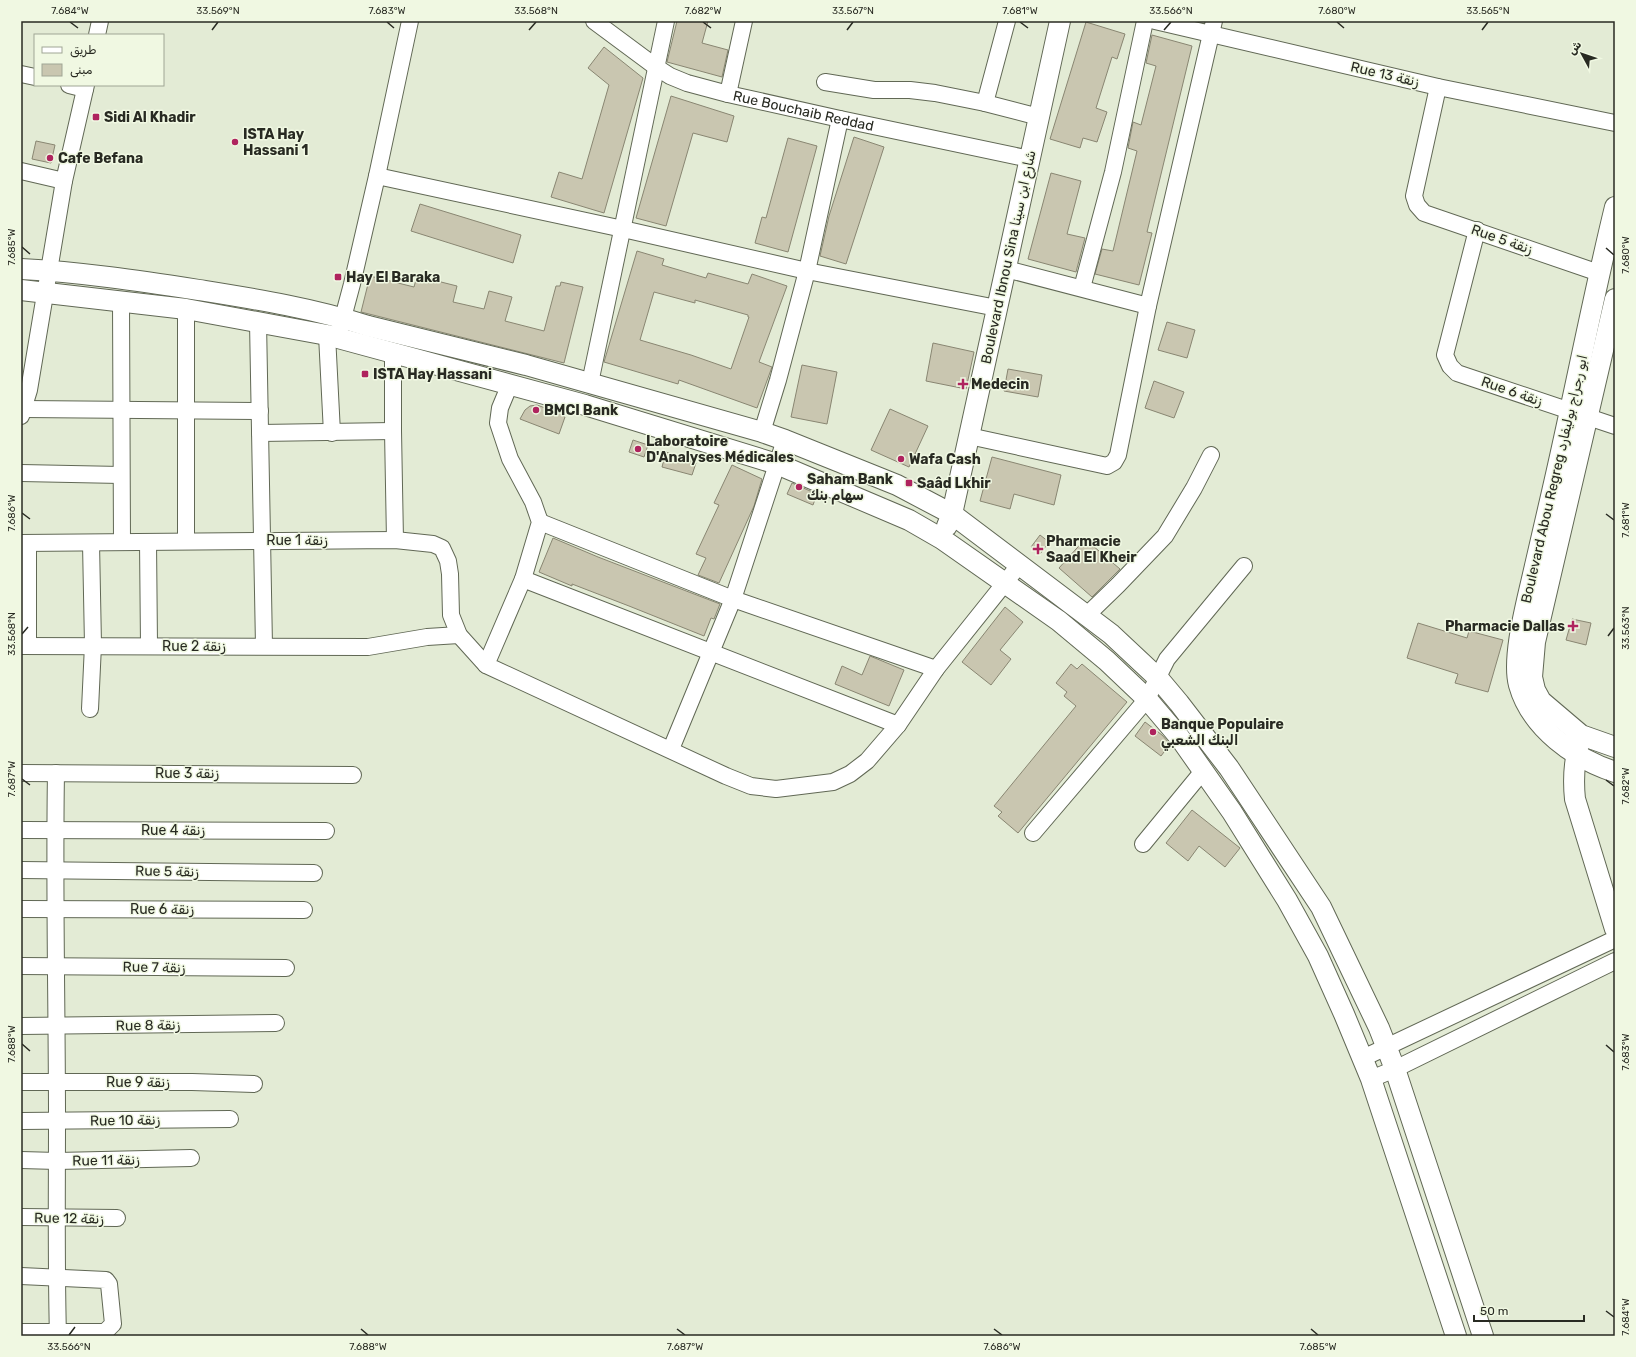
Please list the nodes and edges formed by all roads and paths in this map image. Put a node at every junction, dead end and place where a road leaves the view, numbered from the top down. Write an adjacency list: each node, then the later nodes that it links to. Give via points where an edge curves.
1 (100, 21): 11 (street)
2 (410, 21): 25 (street)
3 (594, 21): 12 (street, Rue Bouchaib Reddad)
4 (666, 21): 12 (street)
5 (744, 21): 18 (street)
6 (1007, 21): 19 (street)
7 (1060, 21): 20 (main road, Boulevard Ibnou Sina شارع ابن سينا)
8 (1145, 21): 35 (street, via 1113,172)
9 (1155, 21): 10 (street, Rue 13 زنقة)
10 (1213, 27): 17 (street, Rue 13 زنقة); 40 (street)
11 (97, 34)
12 (656, 67): 18 (street, Rue Bouchaib Reddad, via 687,83); 28 (street)
13 (21, 74): 14 (street)
14 (34, 77)
15 (825, 82): 19 (street, via 874,90 935,93)
16 (85, 87): 26 (street)
17 (1438, 87): 22 (street, Rue 13 زنقة); 29 (street, Rue 5 زنقة, via 1414,196 1424,213)
18 (728, 94): 21 (street, Rue Bouchaib Reddad)
19 (985, 103): 20 (street)
20 (1039, 117): 23 (main road, Boulevard Ibnou Sina شارع ابن سينا)
21 (840, 119): 23 (street, Rue Bouchaib Reddad); 33 (street)
22 (1615, 123)
23 (1030, 159): 31 (main road, Boulevard Ibnou Sina شارع ابن سينا)
24 (21, 171): 26 (street)
25 (377, 176): 28 (street); 43 (street)
26 (64, 181): 32 (street)
27 (1615, 207): 34 (main road, Boulevard Abou Regreg ابو رجراج بوليفارد)
28 (623, 229): 33 (street); 47 (street)
29 (1477, 230): 34 (street, Rue 5 زنقة); 53 (street, Rue 6 زنقة, via 1445,355 1450,366 1457,373)
30 (21, 269): 32 (main road)
31 (1006, 269): 35 (street); 42 (main road, Boulevard Ibnou Sina شارع ابن سينا)
32 (48, 270): 37 (street); 43 (main road, via 250,298)
33 (807, 271): 42 (street); 56 (street)
34 (1599, 272): 53 (main road, Boulevard Abou Regreg ابو رجراج بوليفارد)
35 (1082, 288): 40 (street)
36 (21, 290): 37 (main road)
37 (45, 293): 39 (main road); 52 (street, via 29,390)
38 (1615, 299): 53 (main road, Boulevard Abou Regreg ابو رجراج بوليفارد)
39 (121, 301): 41 (main road); 49 (street)
40 (1148, 306): 59 (street, via 1118,455 1114,462 1107,466)
41 (186, 308): 44 (main road); 50 (street)
42 (997, 308): 59 (main road, Boulevard Ibnou Sina شارع ابن سينا)
43 (342, 318): 45 (street); 47 (main road)
44 (258, 322): 45 (main road); 51 (street)
45 (332, 337): 46 (main road); 57 (street)
46 (393, 353): 48 (main road); 55 (street)
47 (590, 382): 56 (main road)
48 (510, 384): 62 (main road); 66 (street, via 500,408 498,423 510,459 533,502)
49 (121, 410): 50 (street); 52 (street); 64 (street)
50 (186, 411): 51 (street); 70 (street)
51 (260, 411): 58 (street)
52 (22, 412)
53 (1579, 414): 54 (street, Rue 6 زنقة); 93 (main road, Boulevard Abou Regreg ابو رجراج بوليفارد, via 1535,642 1532,677 1541,701); 96 (main road, Boulevard Abou Regreg ابو رجراج بوليفارد, via 1522,622 1517,667 1518,684 1527,706 1545,729)
54 (1615, 426)
55 (393, 431): 57 (street); 69 (street)
56 (762, 432): 60 (main road)
57 (332, 433): 58 (street)
58 (260, 434): 68 (street)
59 (969, 436): 65 (main road, Boulevard Ibnou Sina شارع ابن سينا)
60 (785, 440): 62 (street); 65 (main road, via 897,485)
61 (1211, 456): 80 (street, via 1165,536)
62 (777, 464): 67 (main road, via 909,520); 79 (street)
63 (21, 474): 64 (street)
64 (121, 475): 71 (street)
65 (952, 514): 67 (main road, Boulevard Ibnou Sina شارع ابن سينا); 75 (main road)
66 (540, 522): 77 (street); 79 (street)
67 (942, 539): 78 (main road)
68 (262, 540): 69 (street, Rue 1 زنقة); 70 (street, Rue 1 زنقة); 85 (street)
69 (395, 540): 81 (street, Rue 1 زنقة, via 433,544 442,548 448,561 451,615)
70 (186, 541): 72 (street, Rue 1 زنقة)
71 (122, 542): 72 (street, Rue 1 زنقة); 74 (street, Rue 1 زنقة)
72 (148, 542): 83 (street)
73 (25, 543): 74 (street, Rue 1 زنقة); 84 (street)
74 (91, 543): 82 (street)
75 (1020, 564): 78 (street); 80 (main road)
76 (1244, 566): 89 (street, via 1167,659)
77 (523, 579): 86 (street); 87 (street)
78 (1006, 582): 88 (street); 90 (main road, via 1065,626)
79 (733, 598): 86 (street); 88 (street)
80 (1087, 615): 89 (main road)
81 (459, 635): 85 (street, Rue 2 زنقة, via 427,637 368,647); 87 (street, Rue 1 زنقة)
82 (93, 645): 83 (street, Rue 2 زنقة); 84 (street, Rue 2 زنقة); 91 (street)
83 (149, 645): 85 (street, Rue 2 زنقة)
84 (24, 646)
85 (264, 646)
86 (710, 653): 92 (street); 95 (street)
87 (486, 665): 95 (street)
88 (936, 669): 92 (street)
89 (1158, 678): 90 (street); 122 (main road, via 1229,768 1321,907)
90 (1147, 699): 97 (main road, via 1180,738); 105 (street)
91 (90, 709)
92 (898, 725): 95 (street, via 867,760 850,774 834,782 791,787 752,786)
93 (1581, 735): 94 (main road); 96 (main road)
94 (1615, 747)
95 (671, 749)
96 (1576, 754): 98 (main road, Boulevard Abou Regreg ابو رجراج بوليفارد); 113 (main road, via 1573,778 1575,799)
97 (1203, 771): 106 (street); 123 (main road, via 1288,900 1318,956)
98 (1615, 772)
99 (21, 773): 100 (street, Rue 3 زنقة)
100 (56, 773): 101 (street, Rue 3 زنقة); 102 (street)
101 (353, 775)
102 (55, 829): 103 (street, Rue 4 زنقة); 104 (street, Rue 4 زنقة); 108 (street)
103 (21, 830)
104 (326, 831)
105 (1033, 833)
106 (1143, 844)
107 (21, 870): 108 (street, Rue 5 زنقة)
108 (56, 870): 109 (street, Rue 5 زنقة); 110 (street)
109 (314, 873)
110 (56, 908): 111 (street, Rue 6 زنقة); 112 (street, Rue 6 زنقة); 116 (street)
111 (21, 909)
112 (304, 910)
113 (1615, 930)
114 (1615, 939): 122 (street)
115 (1615, 961): 124 (street)
116 (57, 965): 117 (street, Rue 7 زنقة); 118 (street, Rue 7 زنقة); 121 (street)
117 (21, 966)
118 (286, 968)
119 (276, 1023): 121 (street, Rue 8 زنقة)
120 (21, 1026): 121 (street, Rue 8 زنقة)
121 (55, 1027): 126 (street)
122 (1386, 1047): 123 (street); 124 (main road)
123 (1363, 1058): 125 (main road)
124 (1395, 1069): 125 (street); 143 (main road)
125 (1371, 1079): 142 (main road)
126 (56, 1081): 127 (street, Rue 9 زنقة); 128 (street, Rue 9 زنقة); 131 (street)
127 (21, 1082)
128 (254, 1084)
129 (230, 1119): 131 (street, Rue 10 زنقة)
130 (21, 1121): 131 (street, Rue 10 زنقة)
131 (57, 1121): 134 (street)
132 (191, 1158): 134 (street, Rue 11 زنقة)
133 (21, 1160): 134 (street, Rue 11 زنقة)
134 (57, 1161): 136 (street)
135 (21, 1217): 136 (street, Rue 12 زنقة)
136 (56, 1217): 137 (street, Rue 12 زنقة); 139 (street)
137 (117, 1218)
138 (21, 1276): 139 (street)
139 (57, 1277): 141 (street); 141 (street, via 106,1280 110,1284 113,1324 105,1332)
140 (21, 1332): 141 (street)
141 (58, 1334)
142 (1456, 1336)
143 (1483, 1336)

